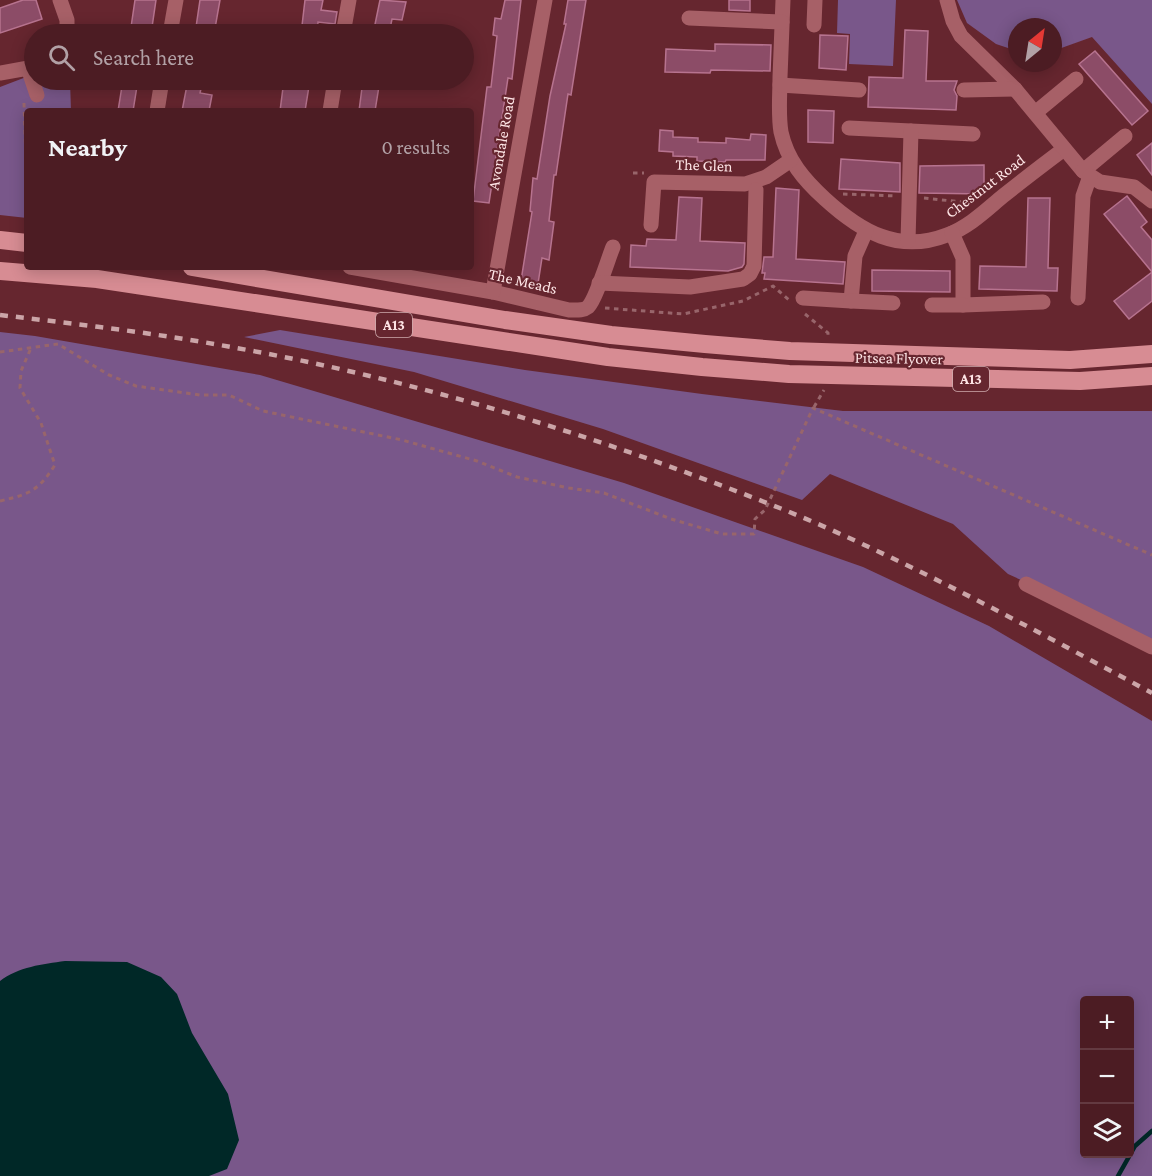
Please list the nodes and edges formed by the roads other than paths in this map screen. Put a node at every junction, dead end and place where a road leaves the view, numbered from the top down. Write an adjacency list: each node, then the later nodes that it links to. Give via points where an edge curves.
1 (60, 0): 10 (street)
2 (176, 0): 11 (street)
3 (349, 0): 12 (street)
4 (544, 0): 48 (street, Avondale Road)
5 (783, 0): 9 (street, Chestnut Road)
6 (814, 0): 13 (street)
7 (947, 0): 18 (street, via 961,36)
8 (689, 18): 9 (street)
9 (782, 22): 17 (street, Chestnut Road)
10 (67, 24)
11 (172, 24)
12 (345, 24)
13 (814, 25)
14 (24, 68): 15 (street)
15 (0, 73)
16 (1076, 79): 27 (street)
17 (780, 85): 22 (street); 33 (street, Chestnut Road, via 779,118)
18 (1015, 89): 23 (street); 27 (street)
19 (36, 90): 24 (street)
20 (160, 90): 25 (street)
21 (333, 90): 26 (street)
22 (859, 90)
23 (964, 90)
24 (37, 95)
25 (157, 108)
26 (330, 108)
27 (1035, 113): 32 (street)
28 (849, 128): 29 (street)
29 (911, 131): 30 (street); 41 (street)
30 (973, 134)
31 (1125, 136): 34 (street)
32 (1064, 149): 34 (street); 39 (street, Chestnut Road)
33 (791, 160): 37 (street, The Glen, via 766,177 745,184 654,182); 38 (street, Chestnut Road, via 818,192)
34 (1086, 174): 36 (street, via 1100,182 1134,187); 49 (street)
35 (756, 190): 47 (street, via 754,266 743,279 690,287)
36 (1152, 201)
37 (651, 225)
38 (866, 231): 41 (street, Chestnut Road); 50 (street, via 855,256)
39 (952, 233): 41 (street, Chestnut Road, via 936,239); 54 (street, via 963,258)
40 (0, 240): 42 (highway)
41 (908, 241)
42 (24, 243)
43 (613, 247): 47 (street)
44 (210, 270): 56 (highway, Pitsea Flyover / A13, via 599,334 790,351 1070,360)
45 (367, 270): 48 (street, The Meads)
46 (0, 271): 57 (highway, Pitsea Flyover / A13, via 119,282 608,357 789,374 1080,381)
47 (599, 283): 48 (street, The Meads, via 588,307 581,310)
48 (493, 292)
49 (1078, 298)
50 (851, 301): 52 (street); 55 (street)
51 (1043, 302): 54 (street)
52 (893, 303)
53 (932, 305): 54 (street)
54 (963, 305)
55 (801, 306)
56 (1152, 354)
57 (1152, 378)
58 (1026, 584): 59 (street)
59 (1152, 647)

